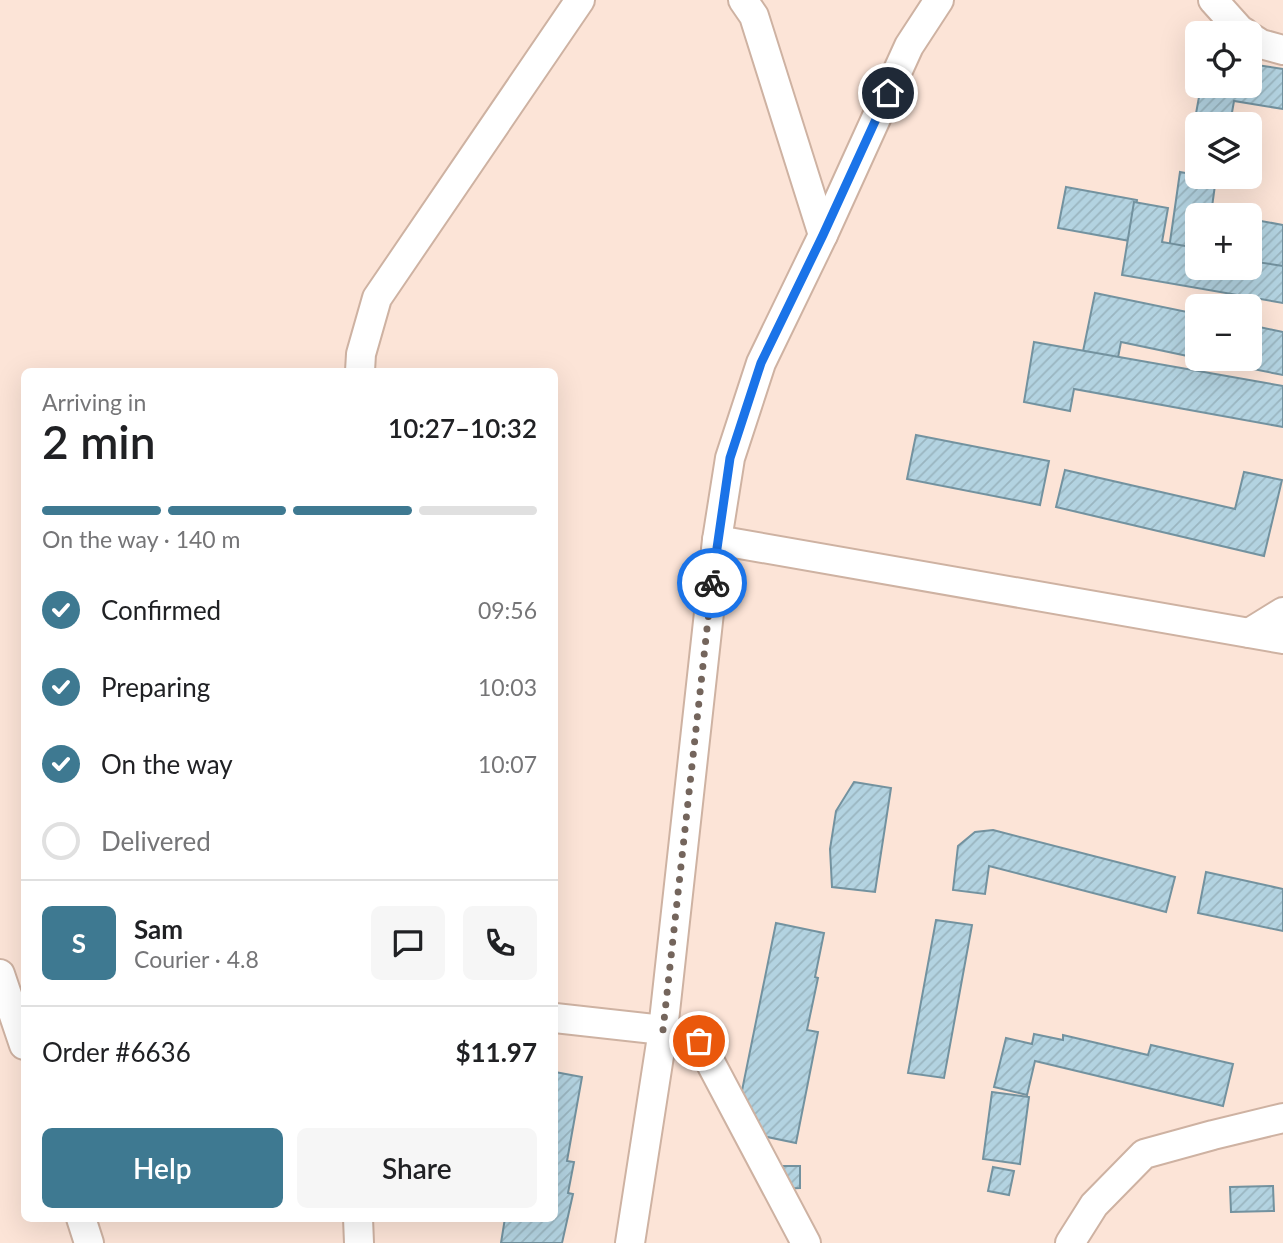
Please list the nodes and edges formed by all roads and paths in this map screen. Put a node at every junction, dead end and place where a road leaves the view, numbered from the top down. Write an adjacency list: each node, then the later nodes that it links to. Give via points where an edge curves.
1 (580, 0): 9 (street, via 377,298)
2 (743, 0): 8 (street, via 754,16)
3 (939, 0): 8 (street, via 909,46)
4 (1213, 0): 5 (street)
5 (1232, 21)
6 (1262, 44): 7 (street)
7 (1283, 50)
8 (823, 235): 10 (street, via 761,363 730,458)
9 (360, 368)
10 (717, 540): 12 (street); 16 (street)
11 (1283, 612): 12 (street)
12 (1249, 633): 13 (street)
13 (1283, 639)
14 (0, 975): 17 (street)
15 (558, 1018): 16 (street)
16 (663, 1030): 23 (street); 24 (street, via 699,1041)
17 (21, 1036)
18 (1283, 1118): 25 (street, via 1144,1154 1094,1205)
19 (82, 1222): 21 (street)
20 (358, 1222): 22 (street)
21 (89, 1243)
22 (359, 1243)
23 (630, 1243)
24 (806, 1243)
25 (1070, 1243)

